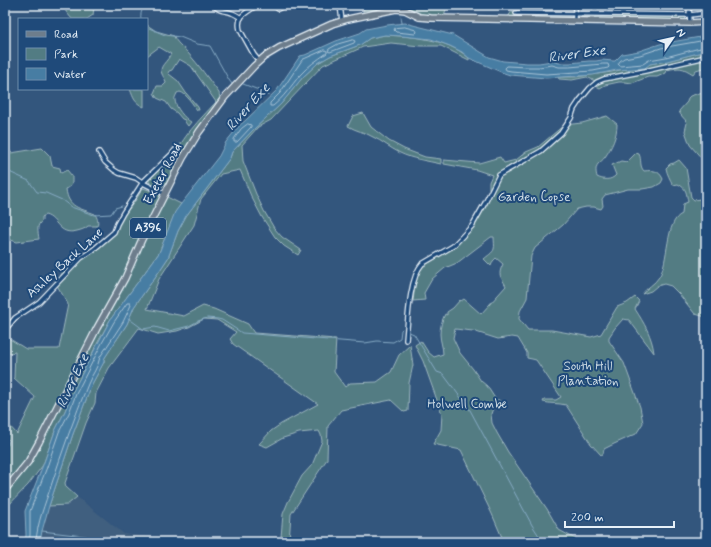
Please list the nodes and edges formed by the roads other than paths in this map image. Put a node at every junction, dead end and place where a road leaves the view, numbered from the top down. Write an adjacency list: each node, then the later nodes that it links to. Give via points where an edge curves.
1 (214, 5): 14 (street, via 217,9 231,12)
2 (257, 5): 14 (street)
3 (274, 5): 8 (street)
4 (285, 5): 8 (street)
5 (340, 5): 15 (street)
6 (575, 5): 11 (street)
7 (689, 5): 13 (street)
8 (278, 9): 12 (street)
9 (516, 13): 11 (street)
10 (706, 13): 13 (street)
11 (575, 14): 13 (street); 16 (street)
12 (278, 15)
13 (690, 15): 18 (street)
14 (241, 18): 20 (street, via 240,30)
15 (342, 21): 16 (main road, Exeter Road / A396, via 396,9 405,10 419,17 431,18); 20 (main road, Exeter Road / A396, via 279,48)
16 (575, 21): 18 (main road, A396)
17 (706, 22): 18 (main road, A396)
18 (690, 23)
19 (706, 57): 26 (street, via 604,79 590,88 574,109 561,133 541,151 499,175 472,226 452,246 419,268 412,287)
20 (259, 61): 24 (main road, Exeter Road / A396, via 225,97 206,123 183,158)
21 (175, 150): 23 (street, Exeter Road)
22 (99, 152): 23 (street, via 114,170)
23 (143, 182): 24 (street); 25 (street, Ashley Back Lane, via 114,232 81,258 39,302 15,318)
24 (165, 194): 27 (main road, Exeter Road / A396, via 125,278 32,455)
25 (5, 330)
26 (406, 340)
27 (5, 490)

